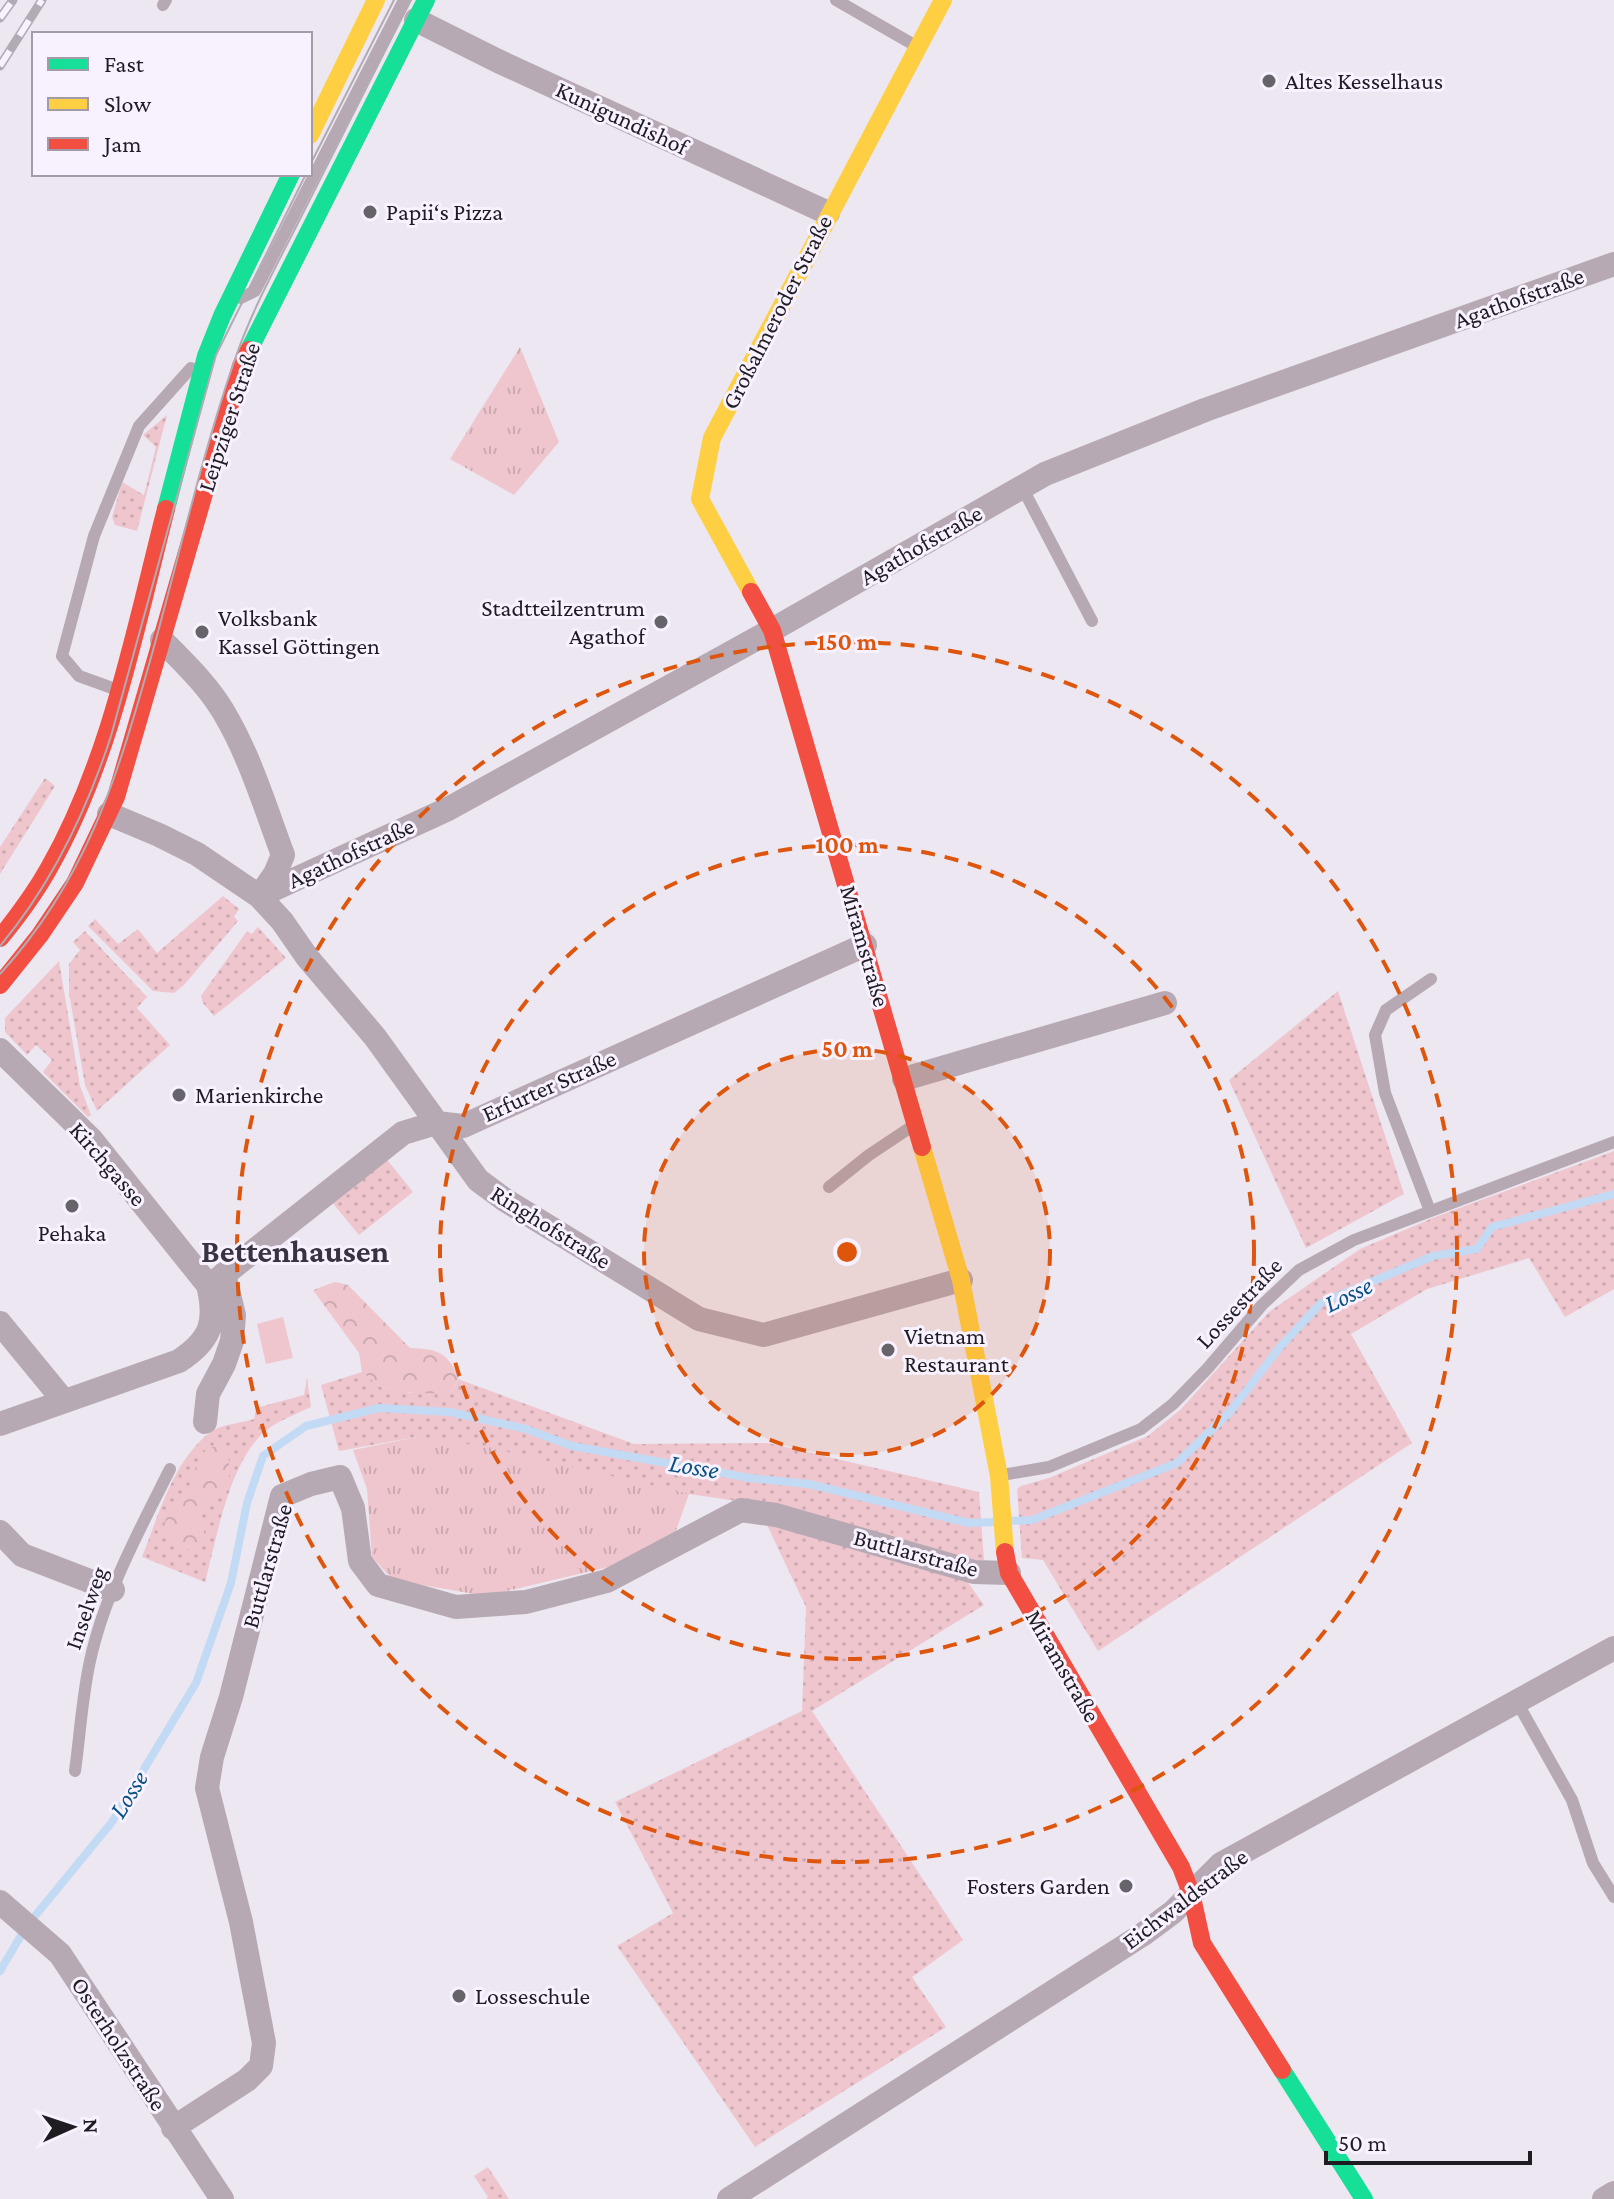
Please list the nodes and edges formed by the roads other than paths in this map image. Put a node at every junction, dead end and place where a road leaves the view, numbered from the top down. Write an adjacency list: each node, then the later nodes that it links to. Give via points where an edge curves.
1 (376, 0): 6 (street)
2 (836, 0): 5 (lane)
3 (943, 0): 5 (street, Großalmeroder Straße)
4 (415, 7): 8 (street, Kunigundishof, via 512,67); 10 (lane); 12 (street, Leipziger Straße)
5 (917, 47): 8 (street, Großalmeroder Straße)
6 (312, 131)
7 (290, 176): 11 (street, Leipziger Straße)
8 (828, 213): 16 (street, Großalmeroder Straße, via 712,438 700,499)
9 (1614, 264): 14 (street, Agathofstraße, via 1205,410)
10 (255, 291): 11 (lane); 12 (lane)
11 (227, 305): 13 (street, Leipziger Straße)
12 (260, 324): 17 (street, Leipziger Straße, via 232,392)
13 (206, 356): 18 (street, Leipziger Straße); 18 (lane, via 139,426 94,536 62,656 79,676)
14 (1022, 487): 15 (lane); 16 (street, Agathofstraße)
15 (1092, 621)
16 (772, 630): 21 (street, Agathofstraße, via 448,809); 23 (street, Miramstraße)
17 (162, 640): 20 (street, Leipziger Straße); 21 (street, via 223,710 246,756 283,855)
18 (118, 690): 19 (street, Leipziger Straße)
19 (81, 801): 20 (street); 22 (street, Leipziger Straße, via 45,876)
20 (109, 814): 21 (street, Ringhofstraße, via 197,854); 25 (street, Leipziger Straße, via 60,910)
21 (259, 896): 30 (street, Ringhofstraße, via 375,1037)
22 (0, 938)
23 (865, 945): 28 (street, Miramstraße); 30 (street, Erfurter Straße, via 463,1126)
24 (1431, 979): 33 (lane, via 1386,1010 1375,1035 1385,1093)
25 (0, 985)
26 (1165, 1003): 28 (street)
27 (0, 1050): 34 (street, Kirchgasse, via 91,1139)
28 (904, 1079): 29 (street, Miramstraße)
29 (917, 1123): 32 (lane); 35 (street, Miramstraße)
30 (430, 1124): 34 (street, Erfurter Straße, via 403,1133); 35 (street, Ringhofstraße, via 478,1180 699,1319 764,1335)
31 (1614, 1142): 33 (lane, Lossestraße)
32 (829, 1187)
33 (1430, 1211): 41 (lane, Lossestraße, via 1354,1240 1299,1270 1173,1404 1141,1429)
34 (216, 1280): 37 (street, via 210,1328 199,1348 179,1361); 38 (street, via 231,1294 232,1341 208,1394)
35 (961, 1280): 41 (street, Miramstraße)
36 (0, 1323): 37 (street)
37 (64, 1401): 39 (street)
38 (205, 1422)
39 (0, 1424)
40 (170, 1469): 44 (lane, Inselweg)
41 (999, 1483): 43 (street, Miramstraße)
42 (0, 1532): 44 (street, via 22,1555)
43 (1007, 1566): 48 (street, Miramstraße, via 1181,1867); 51 (street, Buttlarstraße, via 974,1572 776,1515 741,1510 607,1581 526,1602 456,1607 378,1585 360,1561 353,1508 340,1477 282,1496 207,1788 241,1922 264,2043 261,2066)
44 (113, 1590): 47 (lane, Inselweg, via 90,1660)
45 (1614, 1648): 46 (street, Eichwaldstraße)
46 (1517, 1702): 48 (street, Eichwaldstraße, via 1221,1864); 49 (lane, via 1572,1800 1593,1863)
47 (75, 1771)
48 (1191, 1893): 54 (street, Eichwaldstraße, via 1142,1935); 55 (street, Miramstraße, via 1202,1943)
49 (1614, 1897)
50 (4, 1906): 51 (street, Osterholzstraße, via 60,1954)
51 (173, 2128): 53 (street, Osterholzstraße)
52 (1614, 2193): 56 (street)
53 (222, 2199)
54 (729, 2199)
55 (1364, 2199)
56 (1604, 2199)

